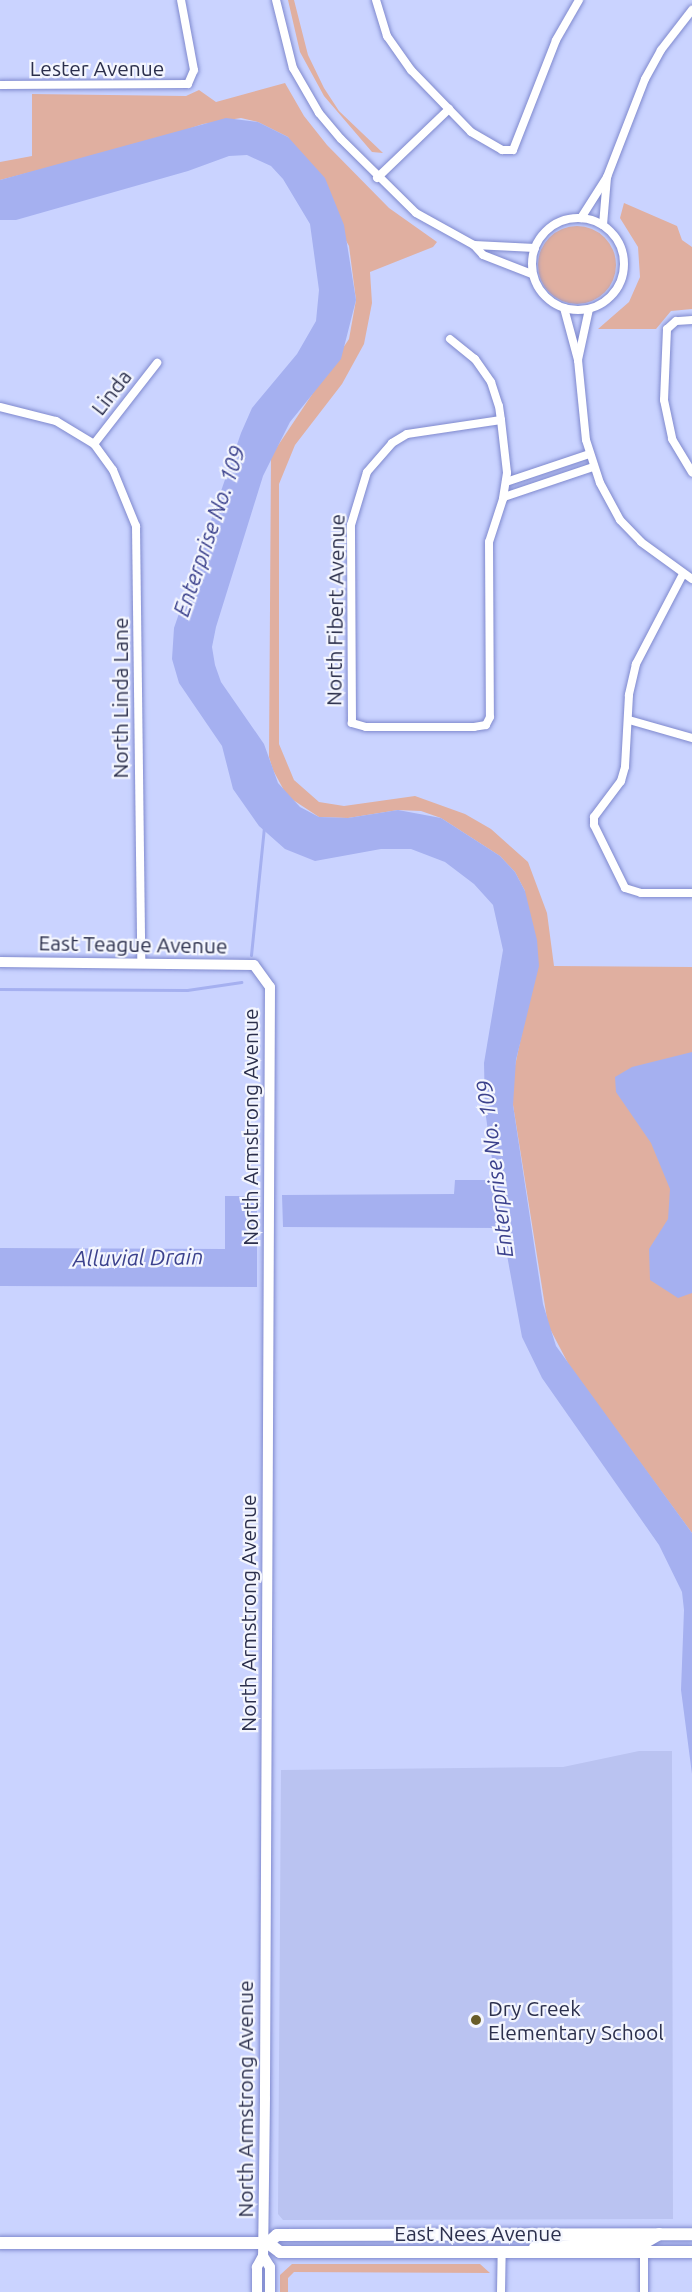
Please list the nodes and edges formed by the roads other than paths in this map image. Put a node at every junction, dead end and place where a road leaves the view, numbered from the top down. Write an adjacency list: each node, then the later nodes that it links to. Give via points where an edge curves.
1 (180, 0): 6 (street, Lester Avenue, via 194,70 192,81 180,86)
2 (276, 0): 8 (street, via 288,54 300,82 326,123)
3 (376, 0): 7 (street, via 387,36 398,53)
4 (579, 0): 7 (street, via 556,40 513,150 489,144)
5 (692, 9): 9 (street, via 645,79)
6 (0, 85)
7 (449, 109): 8 (street)
8 (377, 177): 12 (street, via 416,213)
9 (607, 177): 10 (street); 11 (street)
10 (581, 218): 11 (street); 13 (street, via 553,225)
11 (603, 225): 16 (street, via 617,237 626,264 617,291 607,302)
12 (474, 245): 13 (street); 14 (street, via 483,255)
13 (535, 248): 14 (street)
14 (532, 274): 15 (street, via 540,290)
15 (564, 309): 16 (street); 19 (street)
16 (589, 309): 19 (street)
17 (692, 320): 26 (street, via 670,324 665,335 664,400 668,427)
18 (450, 339): 22 (street, via 484,370)
19 (578, 360): 24 (street)
20 (157, 363): 23 (street, Linda)
21 (0, 408): 23 (street, via 56,421)
22 (501, 420): 27 (street); 28 (street, North Fibert Avenue, via 407,434 392,443 367,472 356,498 351,525 352,723 366,727 486,725 490,717 489,542)
23 (94, 444): 35 (street, North Linda Lane, via 113,470 136,526)
24 (589, 453): 25 (street); 27 (street)
25 (593, 467): 28 (street); 29 (street, via 620,520 641,542)
26 (692, 472)
27 (506, 482): 28 (street)
28 (504, 496)
29 (683, 574): 30 (street); 31 (street, via 636,663)
30 (692, 579)
31 (629, 720): 32 (street); 33 (street, via 626,767 615,790 594,817 594,825 630,891)
32 (692, 738)
33 (692, 893)
34 (0, 962): 35 (street, East Teague Avenue)
35 (141, 963): 36 (street, East Teague Avenue, via 254,965)
36 (263, 972): 40 (street, North Armstrong Avenue, via 270,987)
37 (659, 2234): 38 (main road, East Nees Avenue); 40 (main road, East Nees Avenue, via 277,2235); 44 (main road, via 642,2244 555,2244)
38 (692, 2234)
39 (0, 2243): 40 (main road, East Nees Avenue)
40 (266, 2243): 44 (main road, East Nees Avenue, via 280,2252); 45 (street, North Armstrong Avenue)
41 (692, 2244): 42 (main road)
42 (644, 2252): 43 (main road, East Nees Avenue); 44 (main road, East Nees Avenue); 49 (street)
43 (692, 2252)
44 (502, 2253): 48 (street)
45 (263, 2256): 46 (street, North Armstrong Avenue, via 257,2266); 47 (street, North Armstrong Avenue, via 270,2267)
46 (257, 2292)
47 (270, 2292)
48 (501, 2292)
49 (644, 2292)

